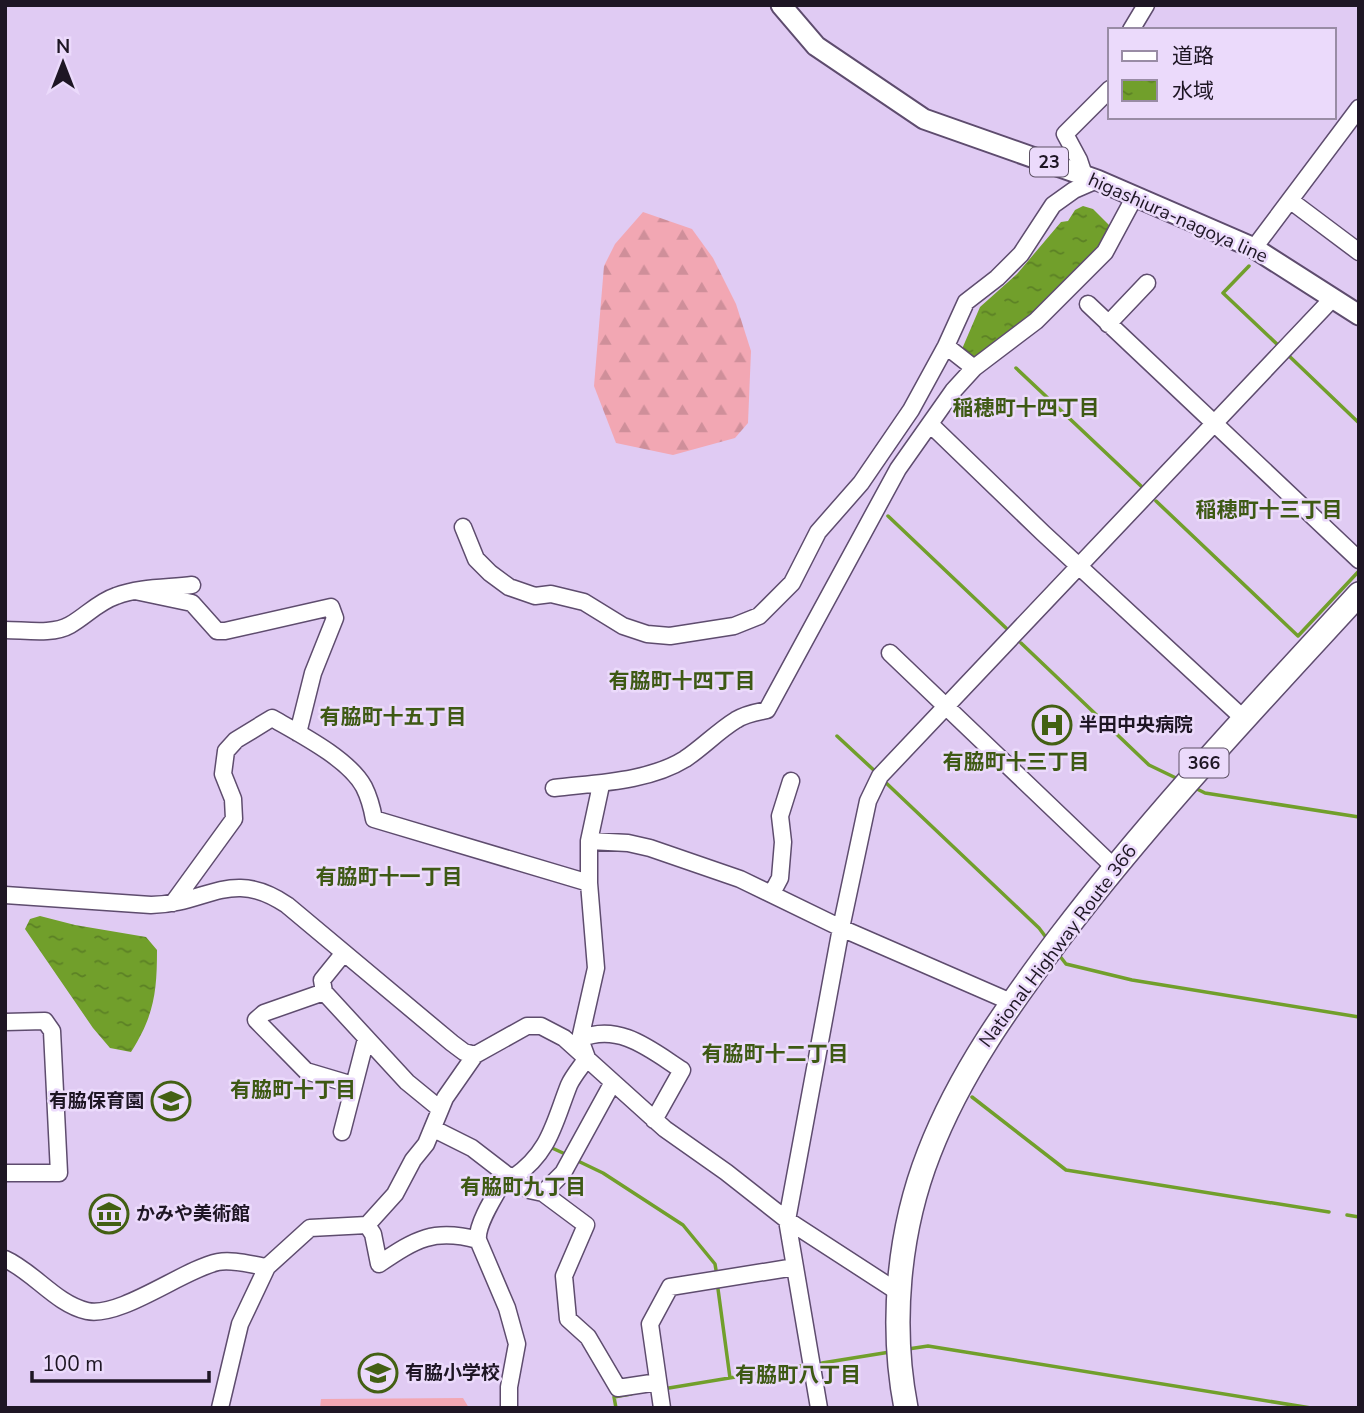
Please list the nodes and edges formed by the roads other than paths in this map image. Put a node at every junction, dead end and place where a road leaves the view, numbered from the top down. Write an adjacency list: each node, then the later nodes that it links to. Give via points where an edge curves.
1 (781, 5): 6 (main road, higashiura-nagoya line / 23, via 816,46 924,119)
2 (1146, 5): 3 (street)
3 (1133, 28)
4 (1108, 91): 6 (street, via 1065,134)
5 (1359, 108): 8 (street)
6 (1091, 177): 7 (main road, higashiura-nagoya line / 23); 16 (street, via 1053,205 1021,254 966,302)
7 (1134, 198): 10 (main road, higashiura-nagoya line / 23); 17 (street, via 1105,252 1027,328)
8 (1291, 201): 9 (street); 10 (street)
9 (1356, 243)
10 (1254, 248): 12 (main road, higashiura-nagoya line / 23)
11 (1147, 283): 15 (street)
12 (1333, 298): 14 (main road, higashiura-nagoya line / 23); 19 (street)
13 (1088, 304): 15 (street)
14 (1359, 314)
15 (1108, 324): 19 (street)
16 (946, 346): 17 (street); 20 (street, via 911,410 861,483 818,532 792,583 759,617 734,626 670,636 647,634 584,602 551,594 535,596 509,587 476,559)
17 (974, 368): 18 (street)
18 (930, 424): 22 (street); 32 (street, via 867,522 767,710 737,719 685,759)
19 (1214, 425): 21 (street); 22 (street)
20 (463, 527)
21 (1359, 560)
22 (1079, 566): 28 (street); 29 (street)
23 (192, 585): 24 (street)
24 (135, 591): 26 (street, via 115,596 69,626); 30 (street, via 192,603 217,631 331,607 335,618 313,673)
25 (1359, 594): 29 (highway, National Highway Route 366 / 366)
26 (5, 630)
27 (890, 653): 28 (street)
28 (947, 707): 35 (street); 40 (street, via 880,776 868,801)
29 (1243, 718): 35 (highway, National Highway Route 366 / 366)
30 (298, 733): 36 (street, via 359,779 374,819); 39 (street, via 272,718 230,745 223,774 233,799 233,819)
31 (791, 781): 37 (street, via 779,816 783,842 780,878)
32 (601, 785): 33 (street); 34 (street)
33 (554, 788)
34 (589, 841): 36 (street); 37 (street, via 650,848)
35 (1114, 867): 43 (highway, National Highway Route 366 / 366)
36 (589, 883): 46 (street, via 596,968)
37 (772, 892): 40 (street)
38 (5, 895): 39 (street)
39 (173, 903): 41 (street, via 232,887 256,888 287,905)
40 (841, 928): 43 (street); 58 (street)
41 (343, 954): 42 (street, via 322,980); 47 (street, via 452,1043)
42 (324, 992): 45 (street); 50 (street, via 256,1020 306,1071)
43 (1011, 1002): 64 (highway, National Highway Route 366 / 366, via 972,1062 928,1154 909,1223)
44 (5, 1022): 55 (street, via 45,1021 52,1031 59,1173)
45 (366, 1039): 50 (street); 51 (street)
46 (580, 1039): 48 (street); 52 (street, via 592,1034 626,1036 682,1070)
47 (475, 1055): 48 (street, via 535,1025 565,1038); 51 (street)
48 (587, 1058): 49 (street); 56 (street, via 570,1084 546,1145)
49 (613, 1082): 52 (street); 57 (street, via 563,1173)
50 (353, 1085): 54 (street)
51 (440, 1109): 53 (street)
52 (654, 1120): 58 (street)
53 (434, 1129): 56 (street, via 472,1148); 59 (street, via 395,1194)
54 (342, 1132)
55 (5, 1173)
56 (510, 1176): 57 (street, via 528,1190); 60 (street, via 483,1221)
57 (543, 1193): 65 (street, via 586,1225 564,1276 568,1319 588,1337 618,1388)
58 (788, 1220): 63 (street); 64 (street)
59 (367, 1224): 60 (street, via 379,1264 419,1240 442,1233); 62 (street, via 310,1228)
60 (478, 1240): 67 (street, via 517,1344)
61 (5, 1259): 62 (street, via 72,1304 95,1312 221,1261)
62 (267, 1267): 66 (street, via 240,1324)
63 (794, 1267): 65 (street, via 670,1287 650,1325); 69 (street)
64 (898, 1292): 70 (highway, National Highway Route 366 / 366)
65 (658, 1382): 68 (street)
66 (220, 1408)
67 (509, 1408)
68 (662, 1408)
69 (819, 1408)
70 (906, 1408)

